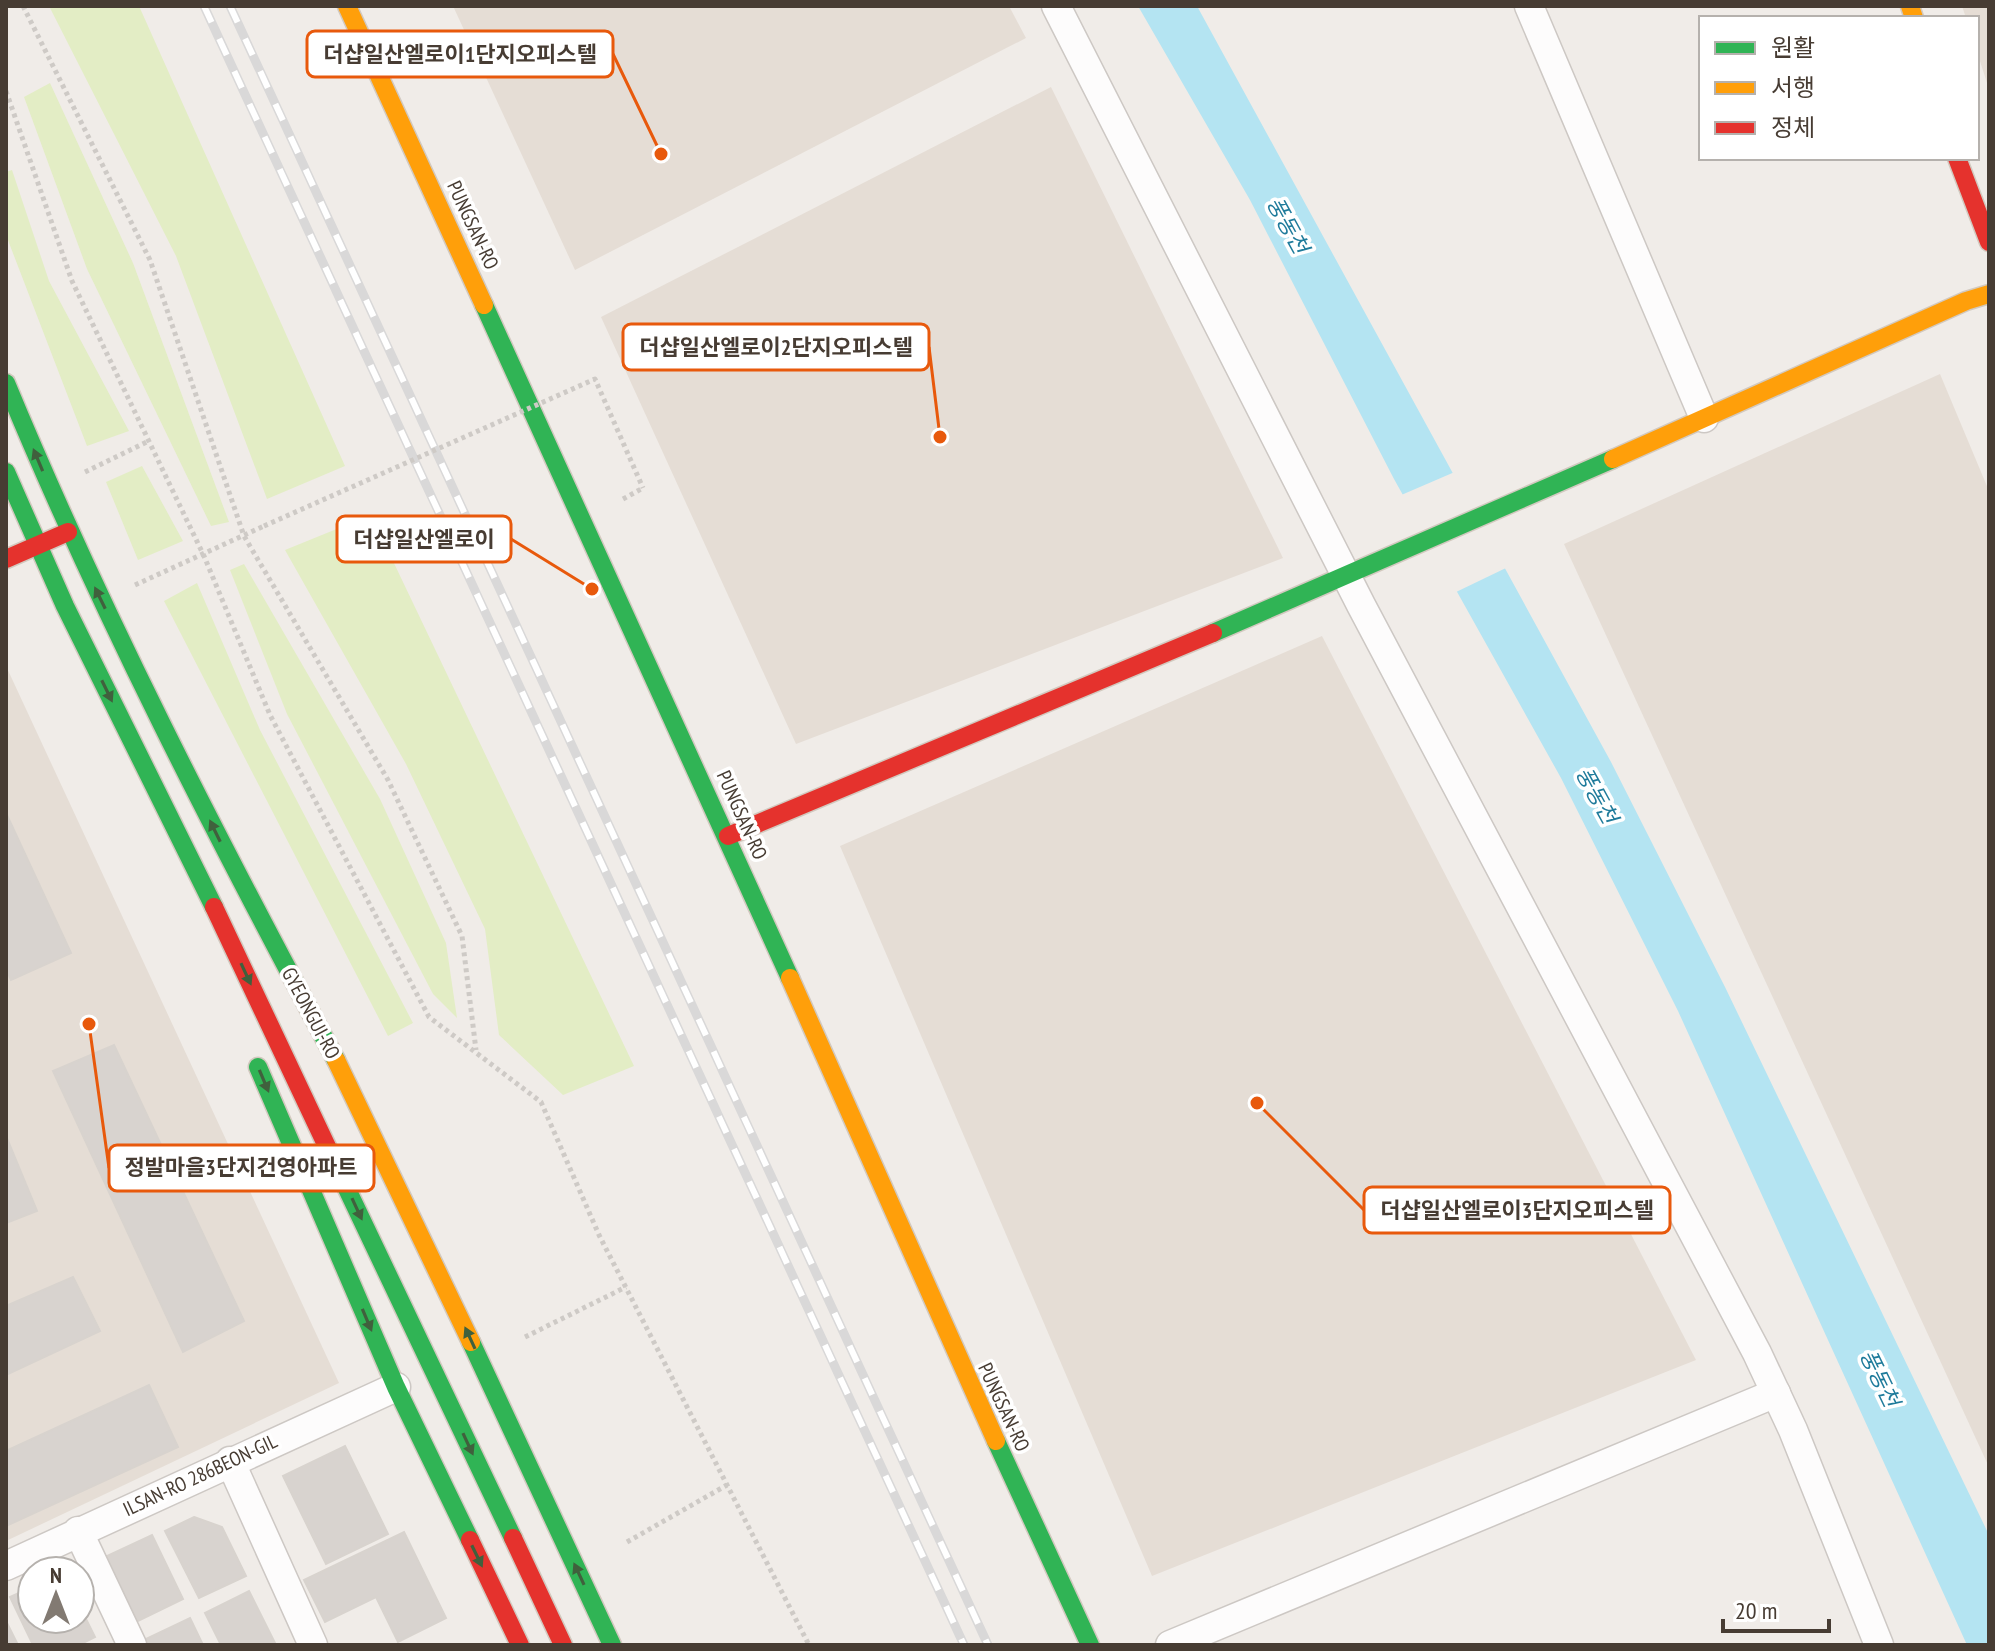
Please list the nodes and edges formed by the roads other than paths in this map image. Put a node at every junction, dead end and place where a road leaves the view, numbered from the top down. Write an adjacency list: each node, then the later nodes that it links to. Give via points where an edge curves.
1 (347, 6): 14 (main road, PUNGSAN-RO)
2 (1056, 6): 13 (street)
3 (1529, 6): 8 (street)
4 (1958, 160): 5 (main road)
5 (1989, 242)
6 (1989, 294): 8 (main road)
7 (6, 383): 10 (main road, GYEONGUI-RO, one-way to 7)
8 (1704, 418): 13 (main road)
9 (6, 472): 11 (main road, GYEONGUI-RO)
10 (68, 532): 11 (main road); 15 (main road, GYEONGUI-RO, one-way to 10)
11 (37, 544): 12 (main road); 16 (main road, GYEONGUI-RO, one-way to 16)
12 (6, 559)
13 (1348, 576): 14 (main road); 21 (street)
14 (728, 836): 30 (main road, PUNGSAN-RO)
15 (239, 879): 19 (main road, via 276,917); 29 (main road, GYEONGUI-RO, one-way to 15, via 362,1109)
16 (211, 900): 17 (main road); 28 (main road, GYEONGUI-RO, one-way to 28)
17 (222, 968)
18 (252, 1053): 20 (main road, one-way to 20)
19 (411, 1172)
20 (396, 1387): 22 (street, ILSAN-RO 286BEON-GIL); 27 (main road, one-way to 27)
21 (1776, 1393): 31 (street); 32 (street)
22 (230, 1461): 23 (street, ILSAN-RO 286BEON-GIL); 26 (street)
23 (78, 1531): 24 (street, ILSAN-RO 286BEON-GIL); 25 (street)
24 (6, 1566)
25 (132, 1645)
26 (313, 1645)
27 (520, 1645)
28 (563, 1645)
29 (612, 1645)
30 (1090, 1645)
31 (1170, 1645)
32 (1879, 1645)

